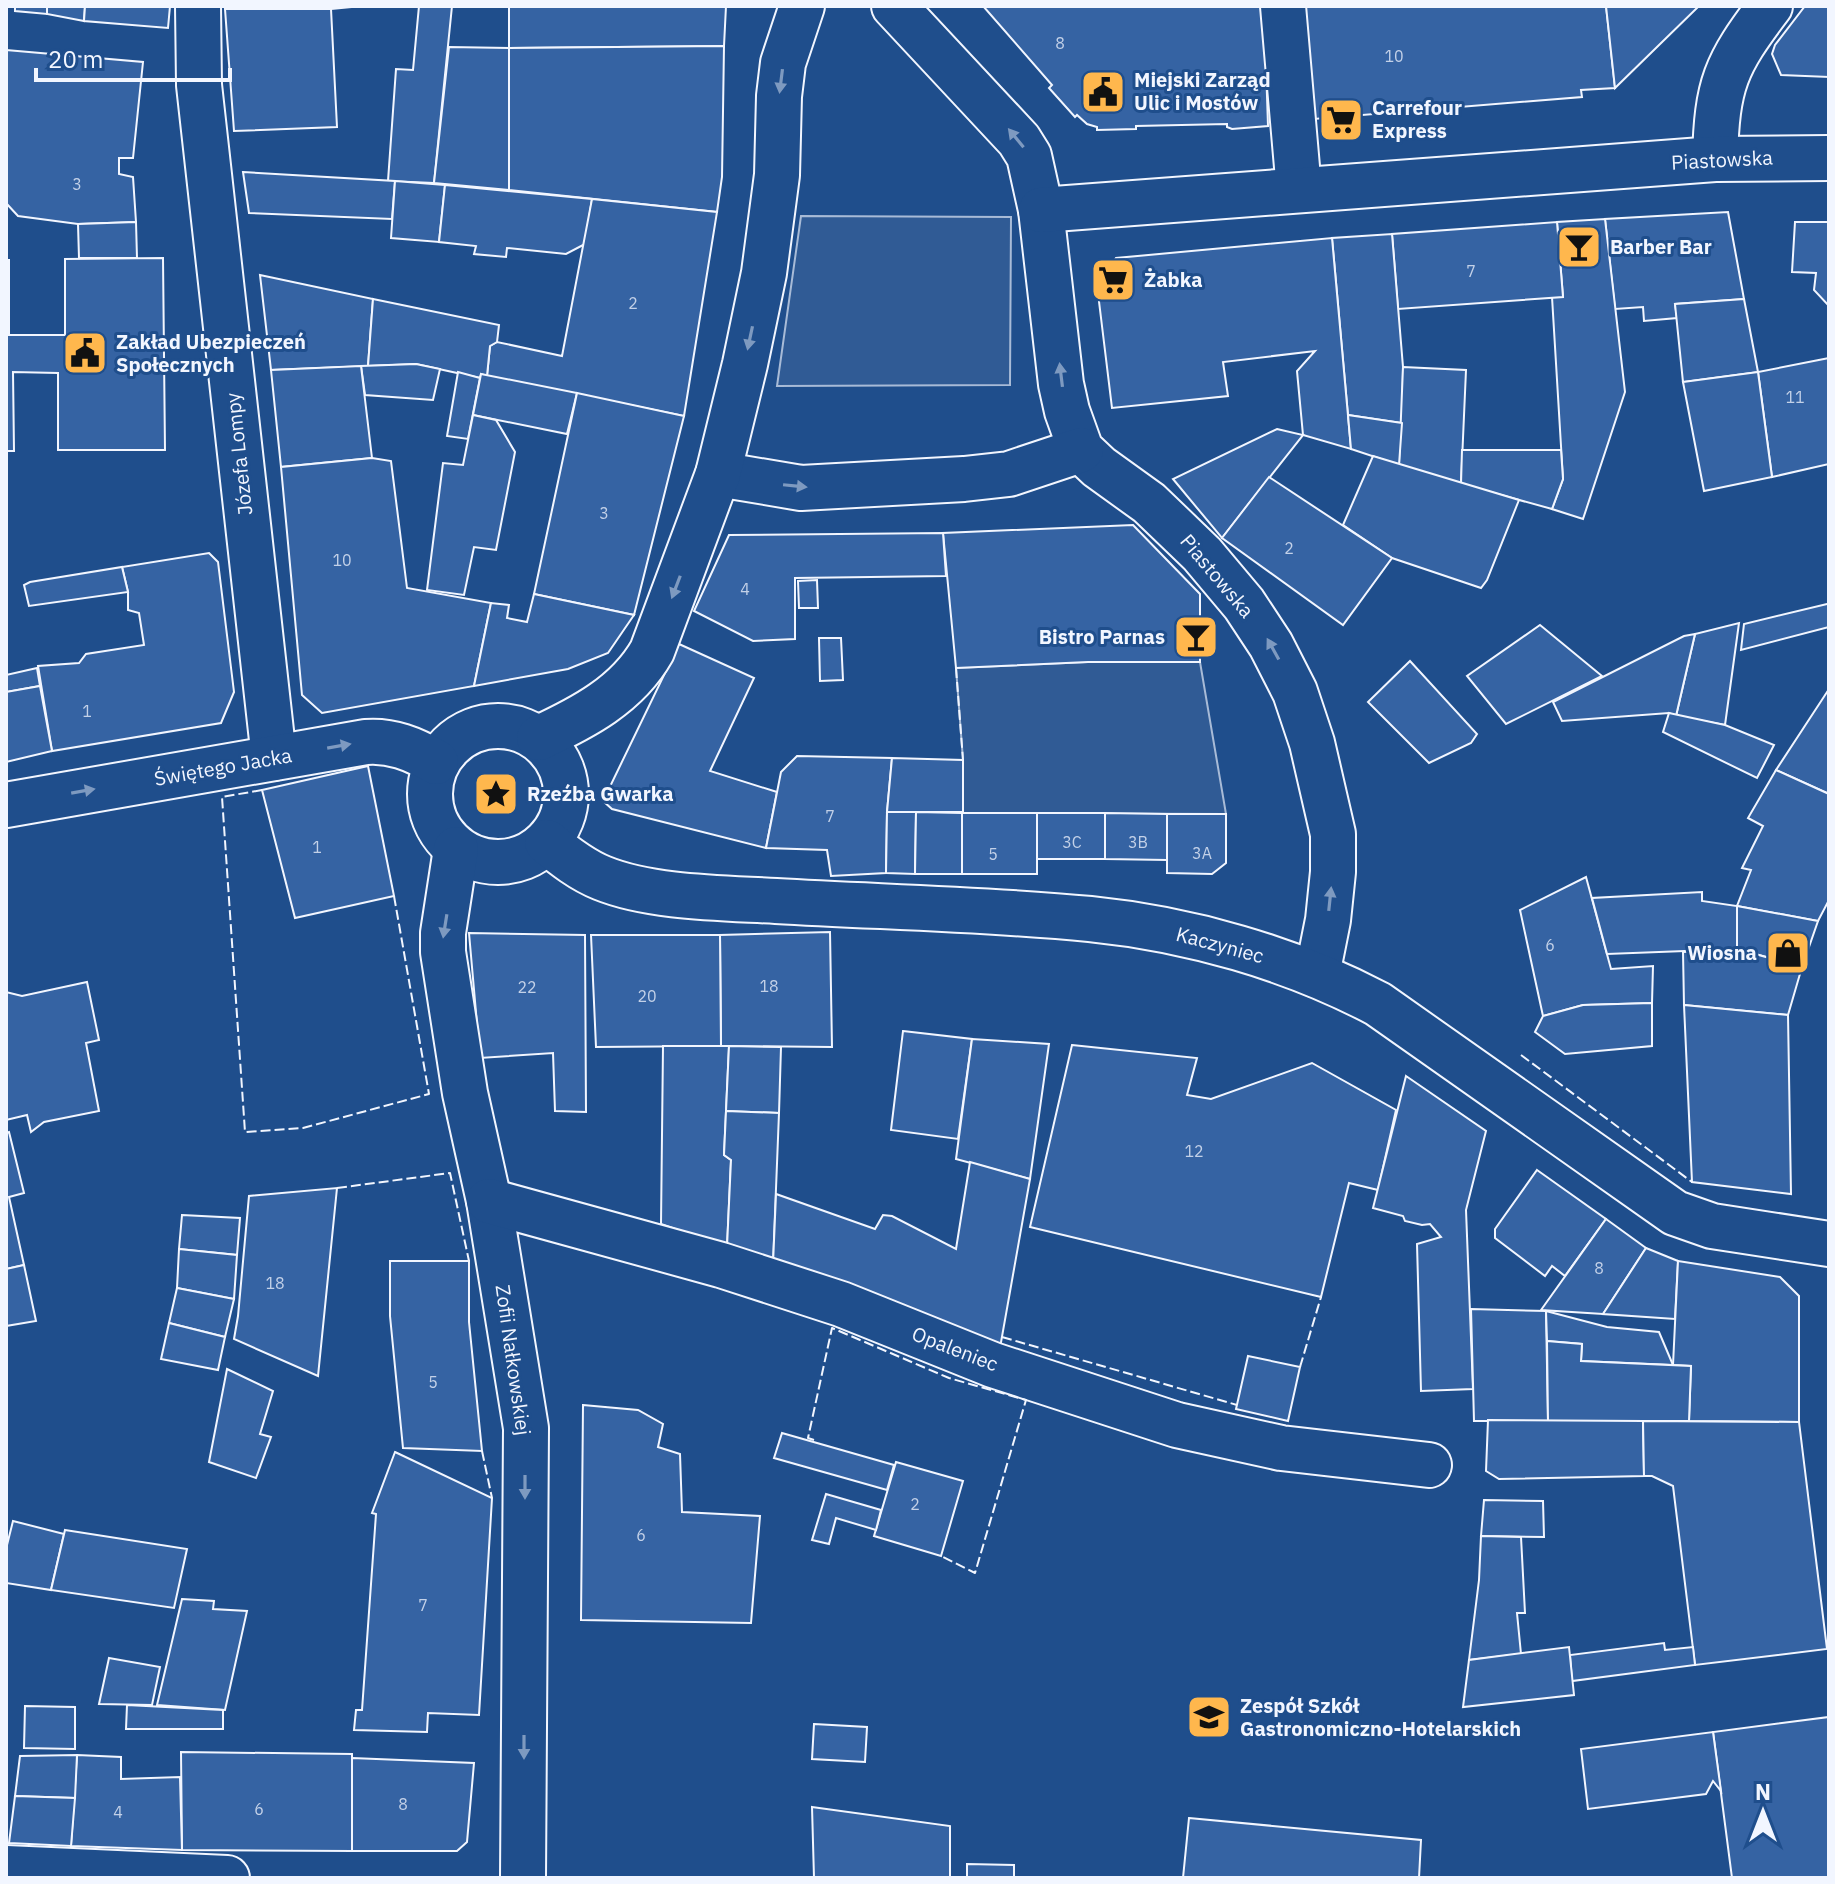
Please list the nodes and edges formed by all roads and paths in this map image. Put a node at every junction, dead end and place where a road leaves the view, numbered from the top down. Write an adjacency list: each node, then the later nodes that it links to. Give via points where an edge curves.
1 (198, 6): 13 (street, Józefa Lompy, via 199,85)
2 (802, 6): 11 (street, one-way to 11, via 783,63 777,175 764,273)
3 (894, 6): 9 (street, one-way to 3, via 1032,164 1019,140)
4 (1283, 6): 8 (street)
5 (1770, 6): 7 (street, via 1738,48 1726,74 1716,119)
6 (1829, 158): 7 (street, Piastowska)
7 (1715, 159): 8 (street, Piastowska)
8 (1299, 190): 9 (street, Piastowska)
9 (1041, 210): 10 (street, one-way to 9, via 1061,384)
10 (1081, 450): 11 (street, one-way to 10, via 801,488 964,479 1009,474); 18 (street, Piastowska, one-way to 10, via 1328,920 1333,834 1295,692 1257,624 1202,554 1149,503)
11 (718, 474): 12 (street, one-way to 12, via 641,669 590,713)
12 (539, 738): 14 (street, via 491,725 459,737); 16 (street, via 553,752 566,789 566,808)
13 (274, 758): 14 (street, Świętego Jacka, one-way to 14, via 383,741); 15 (street, Świętego Jacka, one-way to 13)
14 (436, 762): 17 (street, via 429,800 434,819)
15 (6, 805)
16 (547, 842): 17 (street, via 531,855 493,863); 18 (street, Kaczyniec, via 595,875 646,889 710,898 1090,919 1183,934)
17 (456, 849): 19 (street, Zofii Nałkowskiej, one-way to 19, via 443,952)
18 (1317, 975): 20 (street, Kaczyniec, via 1378,1004 1675,1213 1712,1226)
19 (489, 1201): 21 (street, Opaleniec, via 841,1304 993,1365 1177,1425 1281,1448); 24 (street, Zofii Nałkowskiej, one-way to 24, via 526,1428)
20 (1829, 1244)
21 (1429, 1465)
22 (6, 1868): 23 (street)
23 (227, 1878)
24 (523, 1878)

